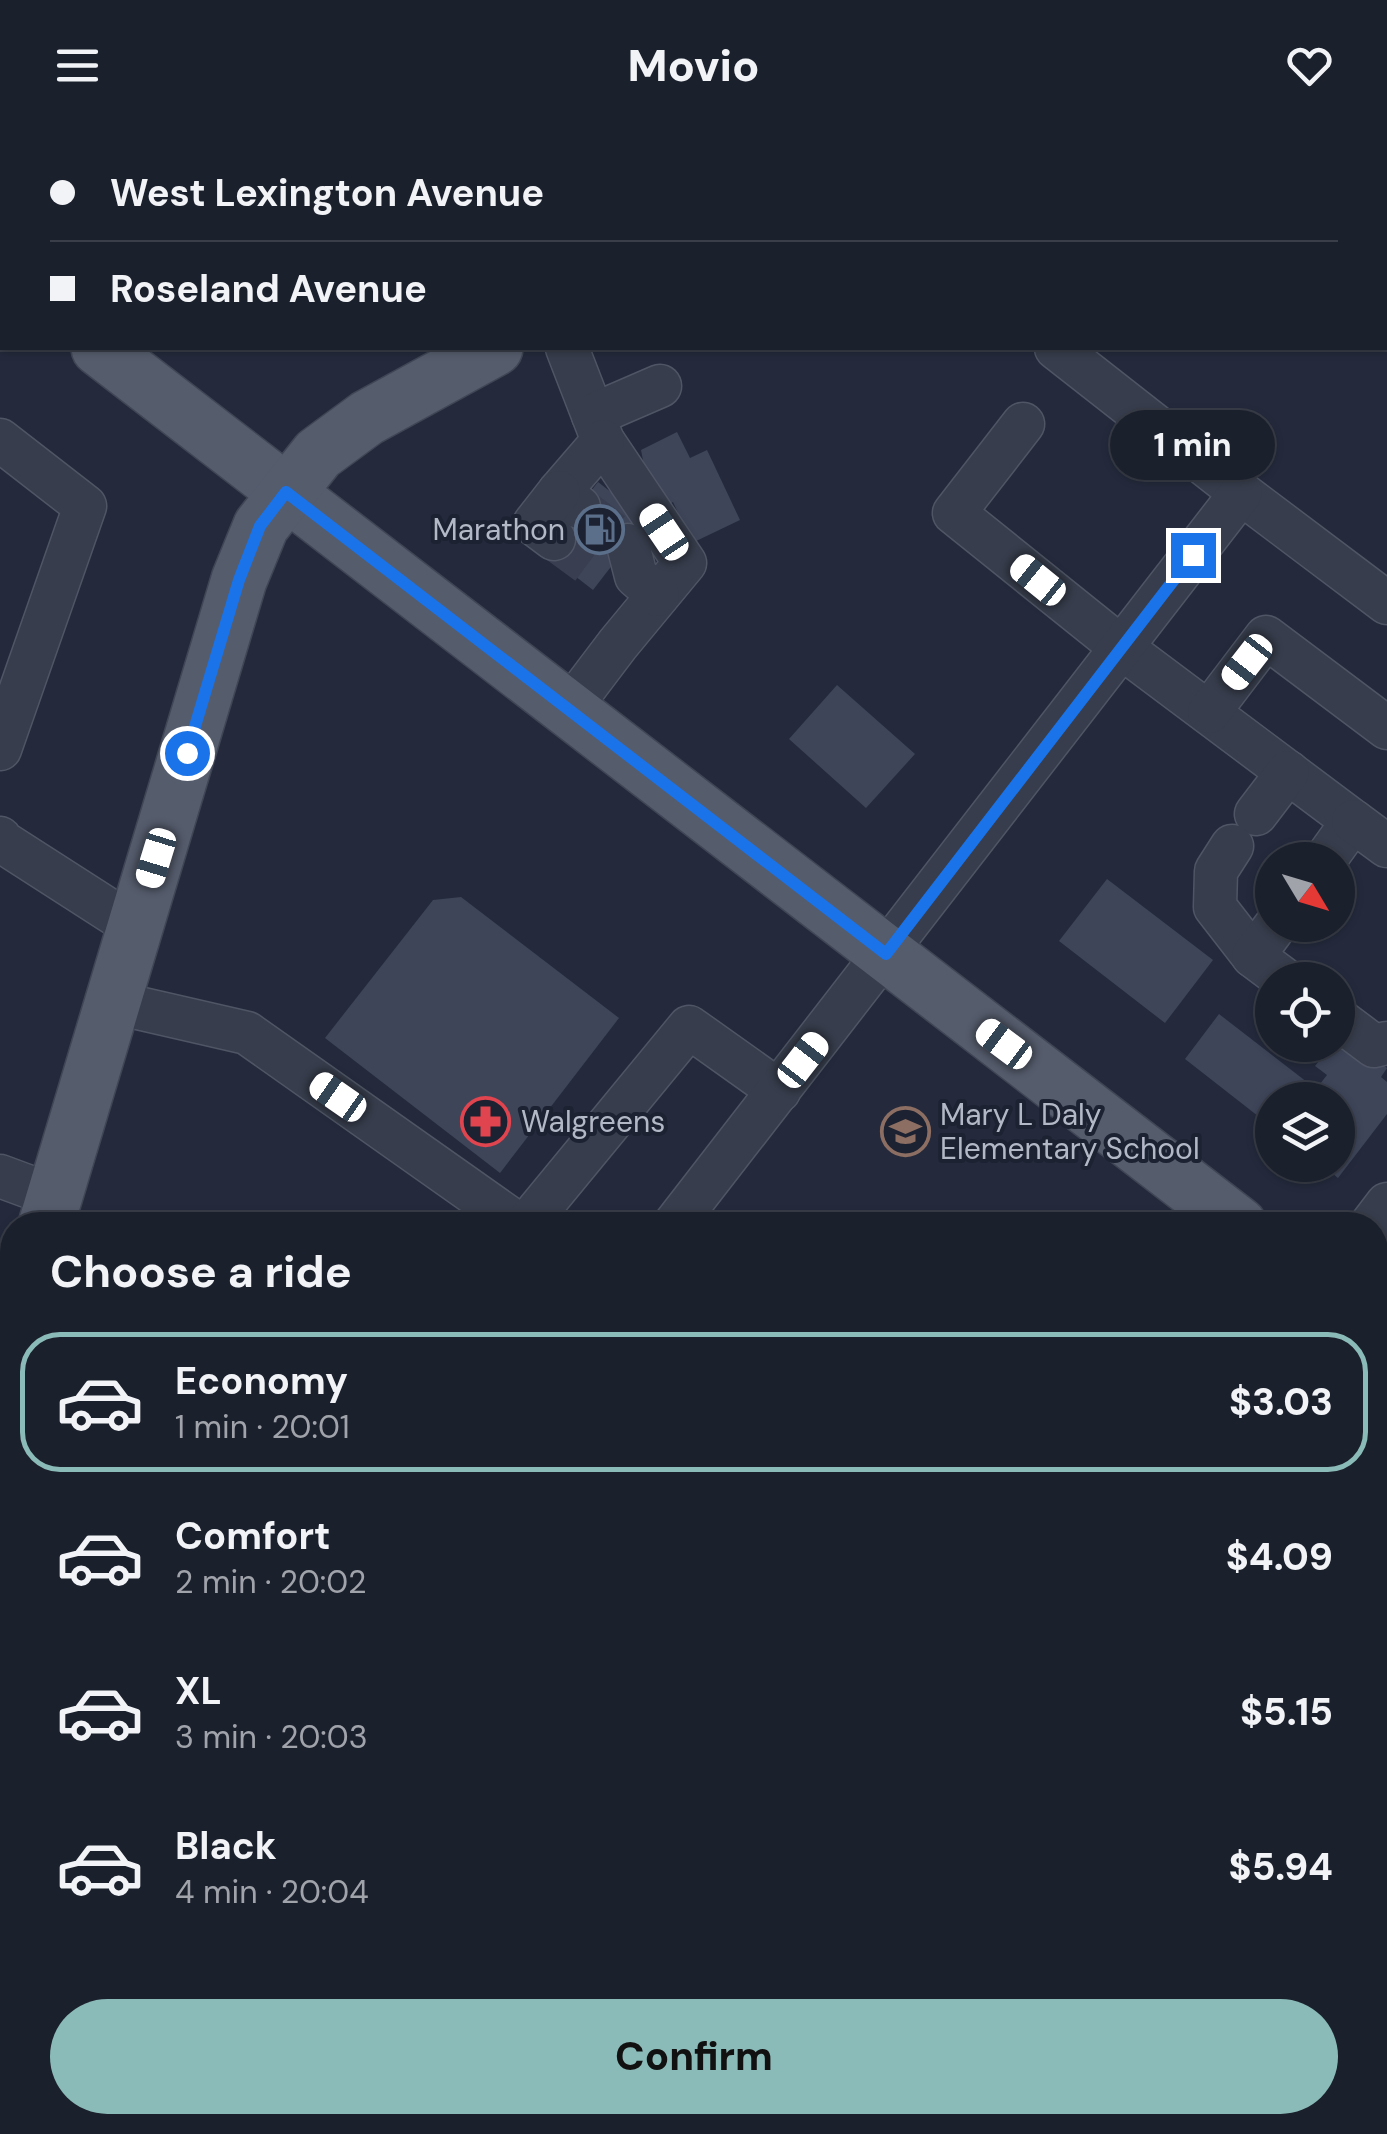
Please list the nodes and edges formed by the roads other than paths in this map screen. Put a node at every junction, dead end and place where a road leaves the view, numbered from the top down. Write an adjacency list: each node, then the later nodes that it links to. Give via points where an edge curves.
1 (101, 350): 9 (main road)
2 (491, 350): 9 (main road, via 354,426)
3 (569, 350): 7 (street)
4 (1059, 350): 10 (street)
5 (660, 386): 7 (street)
6 (1023, 424): 13 (street, via 954,513)
7 (598, 428): 11 (street); 14 (street, via 685,562 631,573)
8 (0, 440): 17 (street, via 86,506)
9 (286, 492): 14 (main road); 23 (main road, via 260,526 239,580)
10 (1240, 493): 12 (street); 13 (street)
11 (564, 513)
12 (1387, 604)
13 (1122, 648): 15 (street); 24 (street)
14 (568, 710): 24 (main road)
15 (1209, 712): 16 (street, via 1266,637); 18 (street)
16 (1387, 728)
17 (0, 749)
18 (1288, 772): 19 (street); 25 (street, via 1216,871 1215,908)
19 (1353, 821): 21 (street); 22 (street)
20 (0, 838): 23 (street)
21 (1338, 842)
22 (1387, 846)
23 (135, 927): 26 (main road)
24 (886, 954): 29 (street); 35 (main road)
25 (1271, 954)
26 (112, 1002): 31 (main road); 32 (street, via 247,1033)
27 (1355, 1032): 28 (street, via 1374,1046)
28 (1387, 1042)
29 (779, 1091): 33 (street, via 689,1027); 34 (street)
30 (0, 1176): 31 (street)
31 (50, 1210)
32 (504, 1212)
33 (534, 1212)
34 (684, 1212)
35 (1222, 1212)

